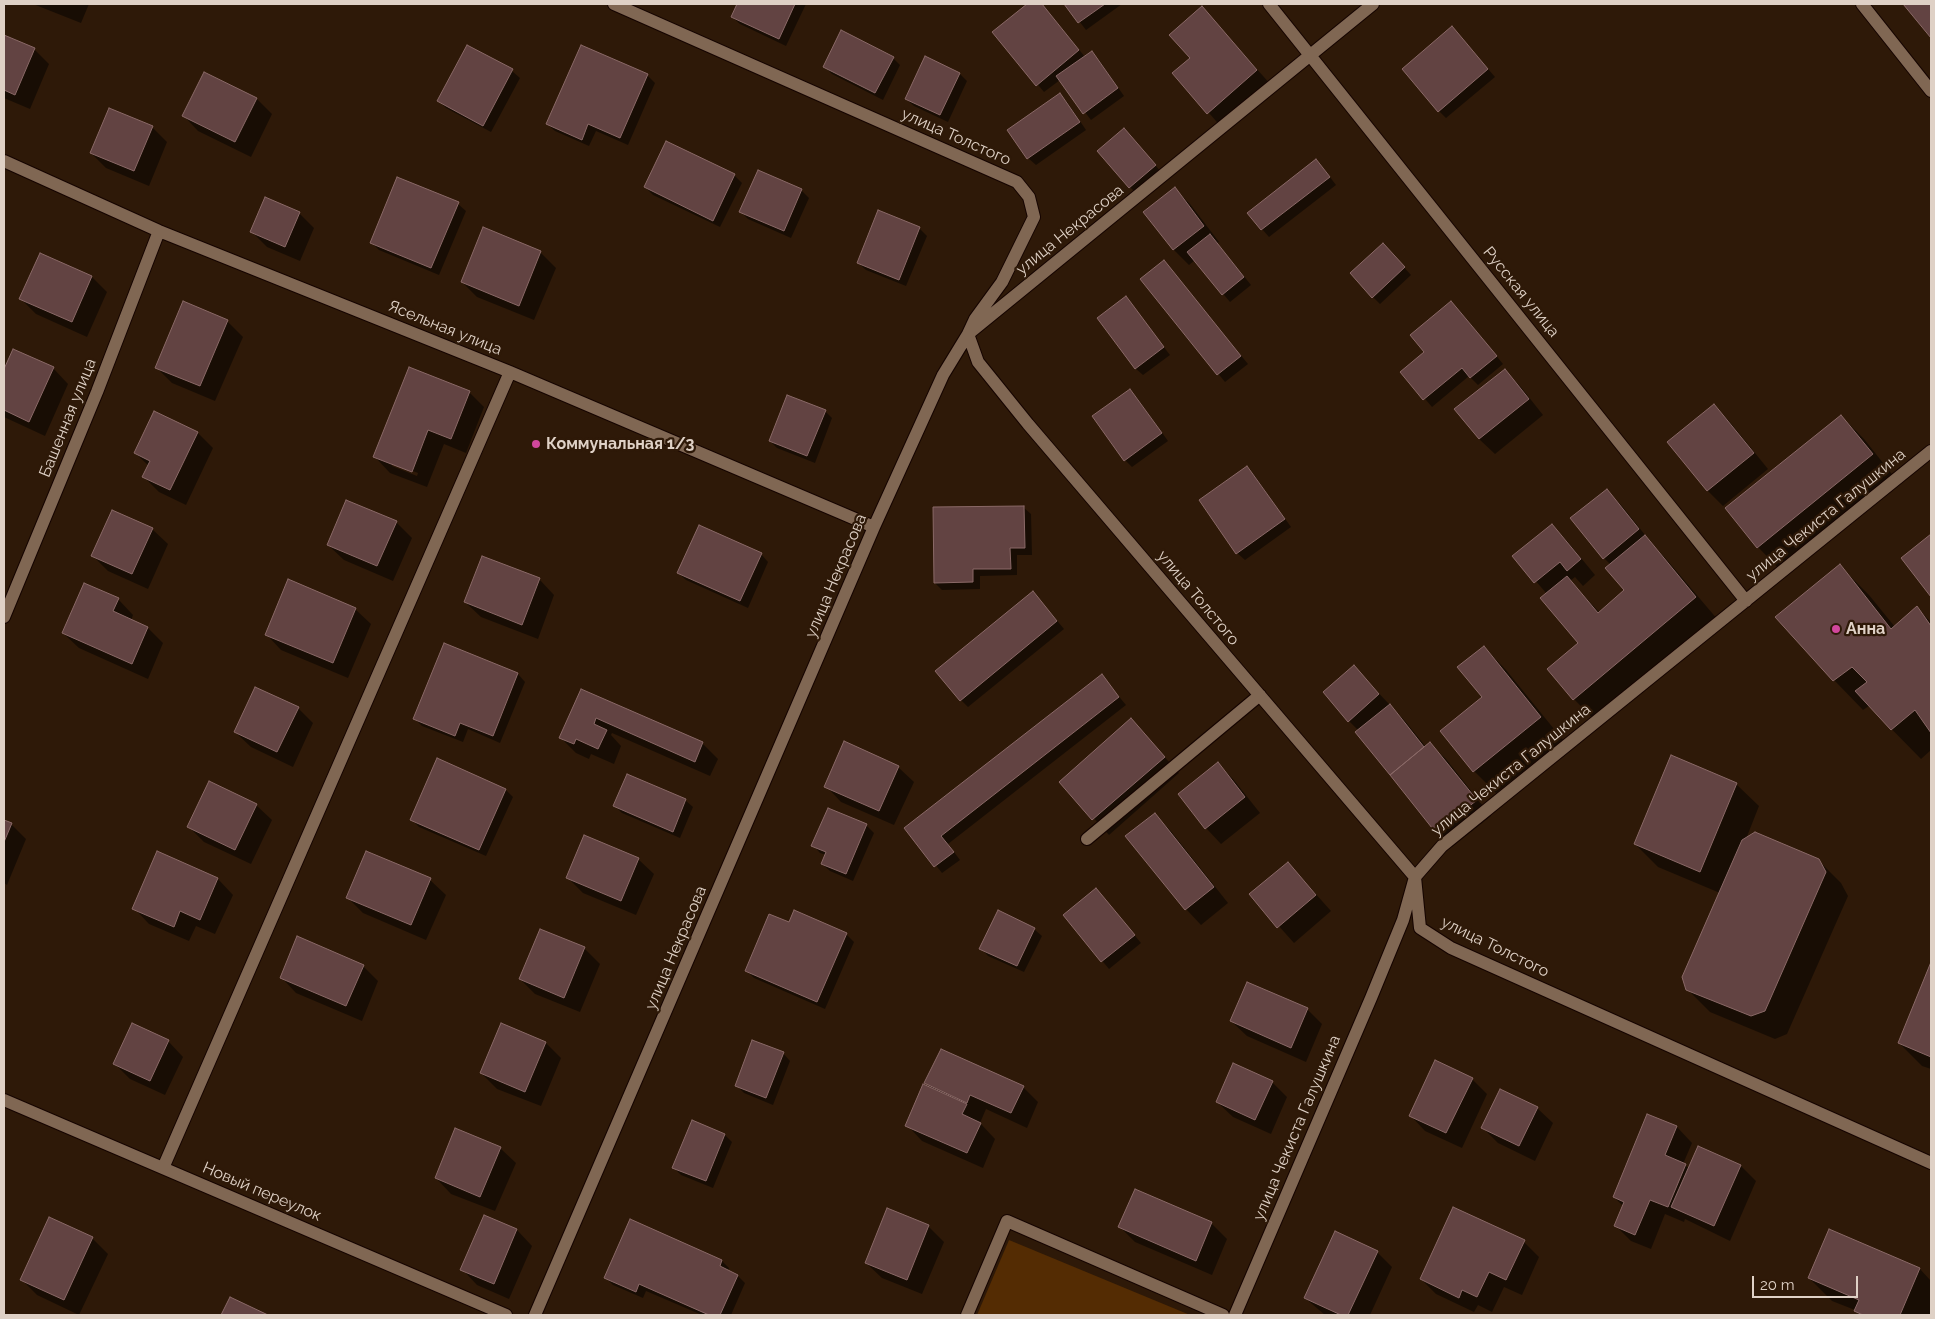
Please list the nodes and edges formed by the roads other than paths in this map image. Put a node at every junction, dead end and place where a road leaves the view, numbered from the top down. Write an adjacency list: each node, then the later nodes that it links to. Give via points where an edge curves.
1 (614, 4): 9 (street, улица Толстого, via 1017,182 1029,198 1034,218 1002,282)
2 (1269, 4): 5 (street, Русская улица)
3 (1373, 4): 5 (street, улица Некрасова)
4 (1862, 4): 6 (street)
5 (1311, 54): 9 (street, улица Некрасова); 13 (street, Русская улица)
6 (1931, 90)
7 (4, 161): 8 (street, Ясельная улица)
8 (159, 231): 10 (street, Ясельная улица); 14 (street, Башенная улица)
9 (968, 334): 12 (street, улица Некрасова, via 943,375); 15 (street, улица Толстого, via 984,370)
10 (510, 372): 12 (street, Ясельная улица); 20 (street)
11 (1931, 451): 13 (street, улица Чекиста Галушкина)
12 (874, 527): 22 (street, улица Некрасова)
13 (1746, 601): 17 (street, улица Чекиста Галушкина, via 1442,846)
14 (4, 617)
15 (1260, 696): 16 (street); 17 (street, улица Толстого)
16 (1087, 839)
17 (1415, 877): 19 (street, улица Толстого, via 1420,928 1451,948); 25 (street, улица Чекиста Галушкина, via 1403,920 1371,998)
18 (4, 1100): 20 (street, Новый переулок)
19 (1931, 1163)
20 (164, 1168): 21 (street, Новый переулок)
21 (506, 1315)
22 (535, 1315)
23 (967, 1315): 24 (street, via 1007,1222)
24 (1223, 1315)
25 (1235, 1315)

